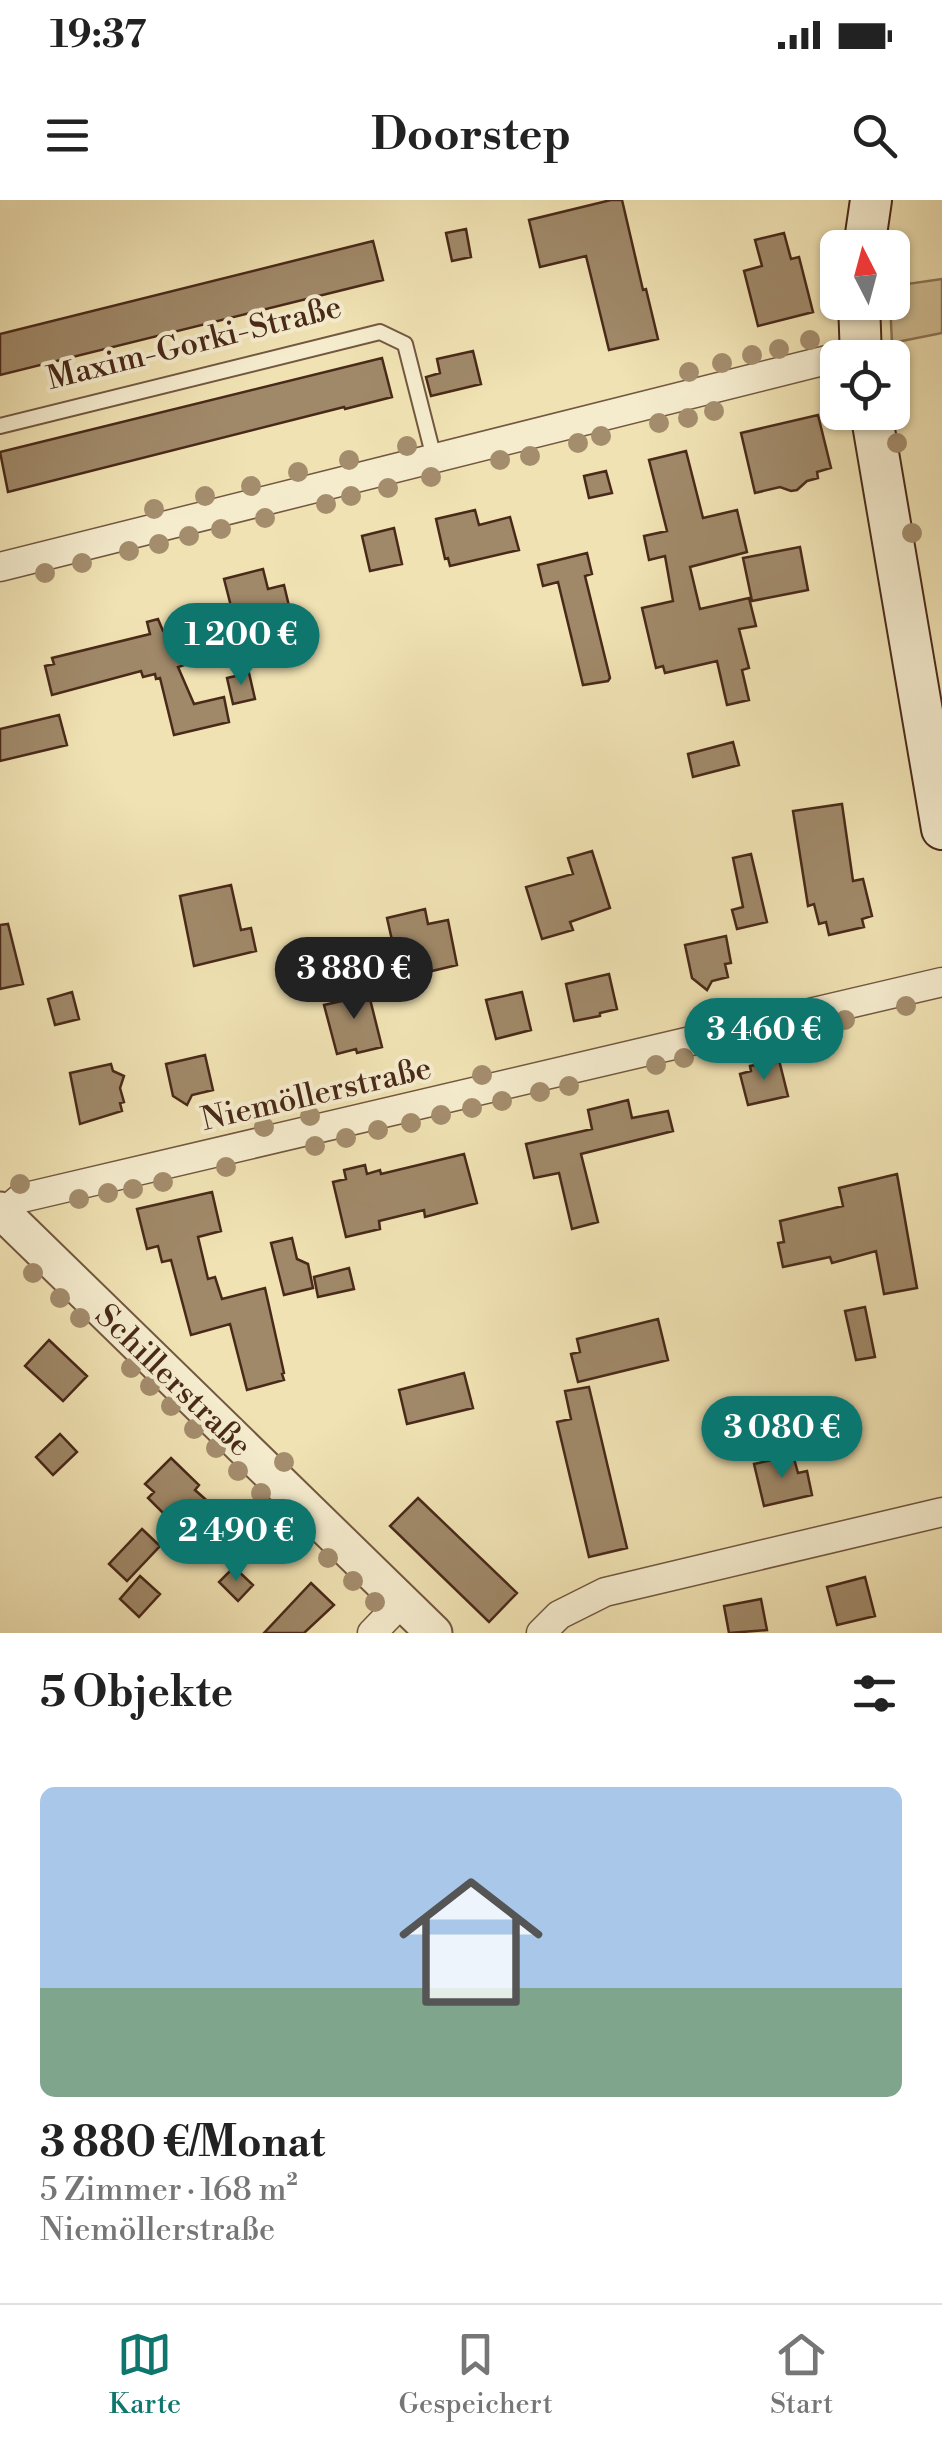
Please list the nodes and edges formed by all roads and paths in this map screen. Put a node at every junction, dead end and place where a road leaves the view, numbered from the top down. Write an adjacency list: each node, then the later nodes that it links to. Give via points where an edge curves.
1 (871, 200): 2 (main road)
2 (867, 230)
3 (820, 361): 6 (street)
4 (0, 426): 6 (lane, Maxim-Gorki-Straße, via 380,332 405,344)
5 (874, 430): 8 (main road)
6 (434, 458): 7 (street)
7 (0, 567)
8 (942, 829)
9 (942, 982): 10 (street, Niemöllerstraße, via 20,1198)
10 (2, 1212): 12 (street, Schillerstraße)
11 (942, 1512): 15 (street, via 605,1592 559,1615)
12 (402, 1602): 13 (street); 14 (street, Schillerstraße)
13 (372, 1633)
14 (434, 1633)
15 (541, 1633)

